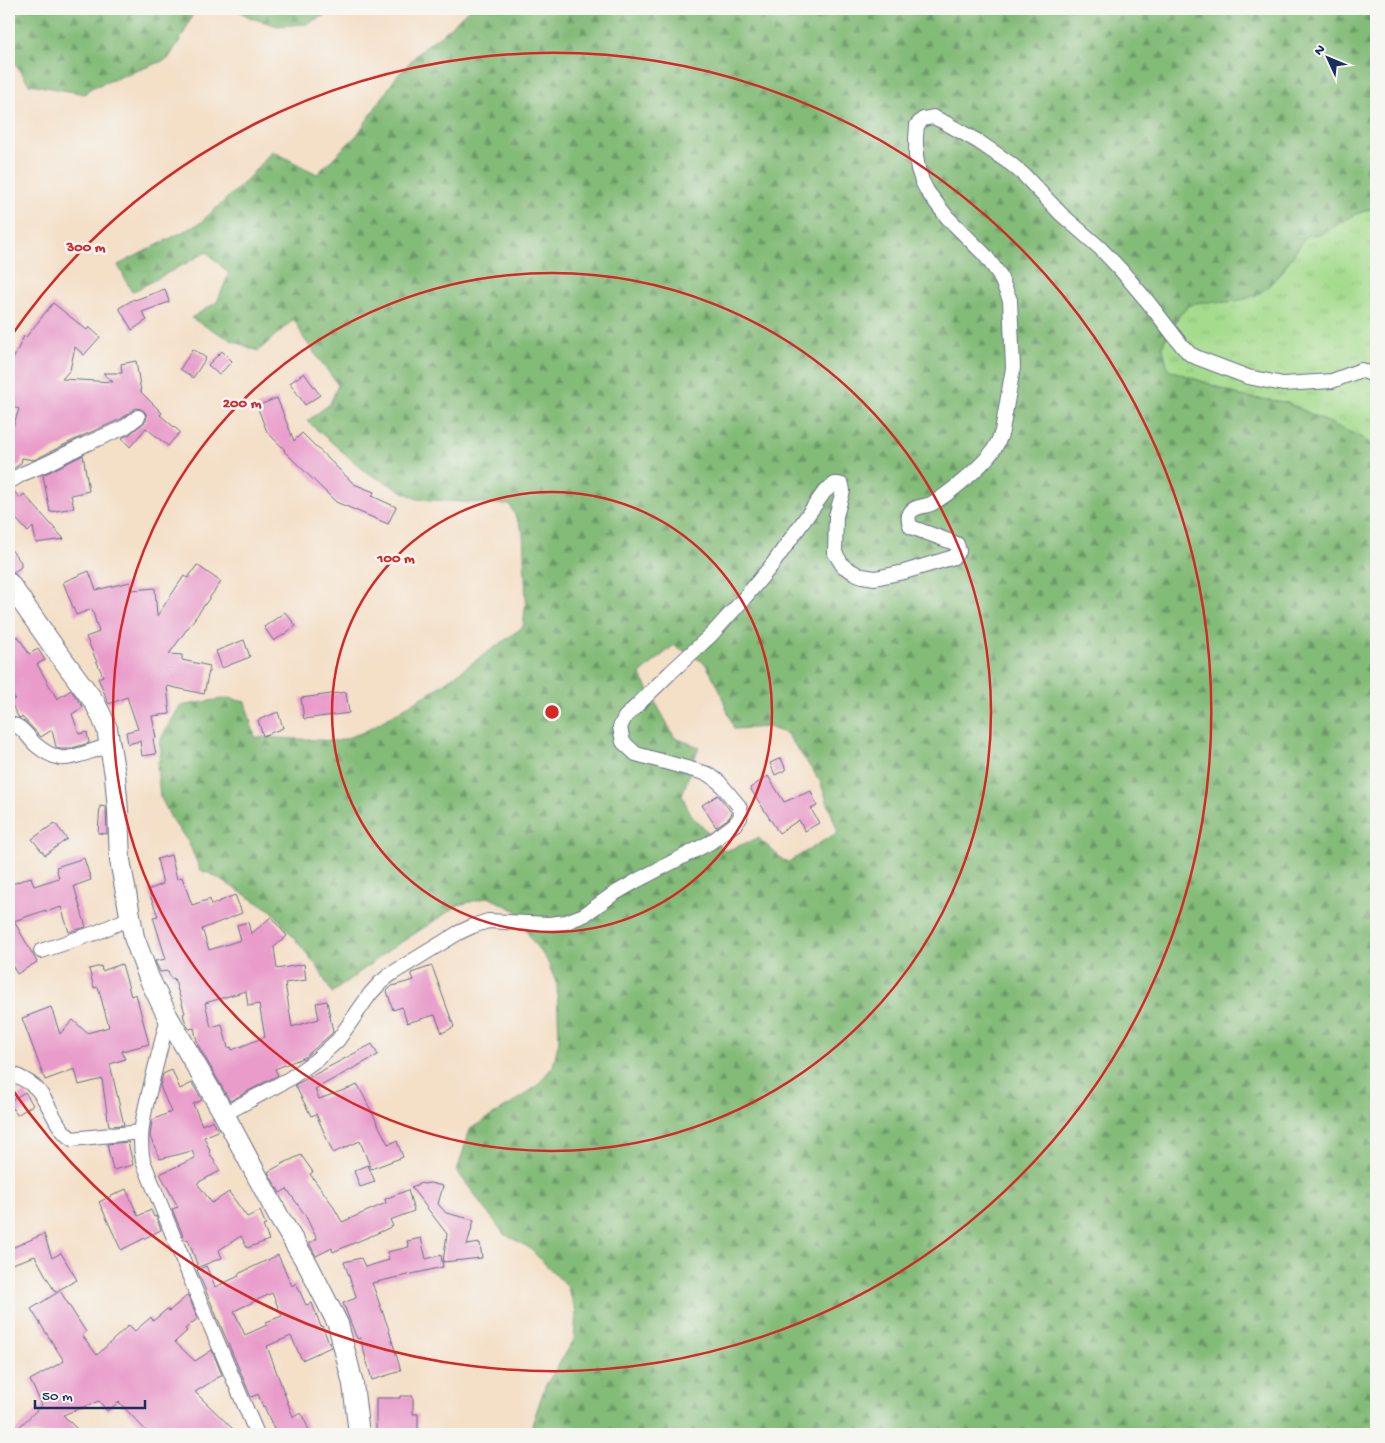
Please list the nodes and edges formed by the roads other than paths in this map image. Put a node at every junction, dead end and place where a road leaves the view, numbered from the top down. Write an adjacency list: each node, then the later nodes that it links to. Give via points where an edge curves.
1 (1376, 376): 11 (street, via 1361,370 1332,381 1283,384 1248,377 1190,354 1100,248 1017,169 979,142 933,116 920,120 916,129 916,155 927,191 947,217 985,255 999,274 1010,300 1012,368 999,440 983,462 960,482 930,505 910,511 908,519 911,527 957,544 957,555 875,578 855,573 843,566 835,552 836,516 842,485 826,490 741,602 629,713 620,727 623,742 636,754 708,774 719,782 739,806 740,818 735,824 711,842 638,880 584,915 549,924 488,921 458,933 380,983 338,1040 316,1060 289,1079)
2 (138, 417): 3 (street, via 124,427)
3 (9, 482)
4 (9, 583): 6 (main road, via 95,703 102,715)
5 (9, 725): 6 (street, via 14,724 36,745 61,758)
6 (110, 745): 7 (main road, via 120,860)
7 (130, 918): 8 (street); 9 (main road, via 149,978)
8 (41, 951)
9 (168, 1017): 11 (main road); 12 (street)
10 (9, 1072): 12 (street, via 36,1088 72,1139)
11 (224, 1114): 14 (main road, via 338,1324 353,1384)
12 (141, 1132): 13 (street, via 143,1161)
13 (257, 1434)
14 (359, 1434)

